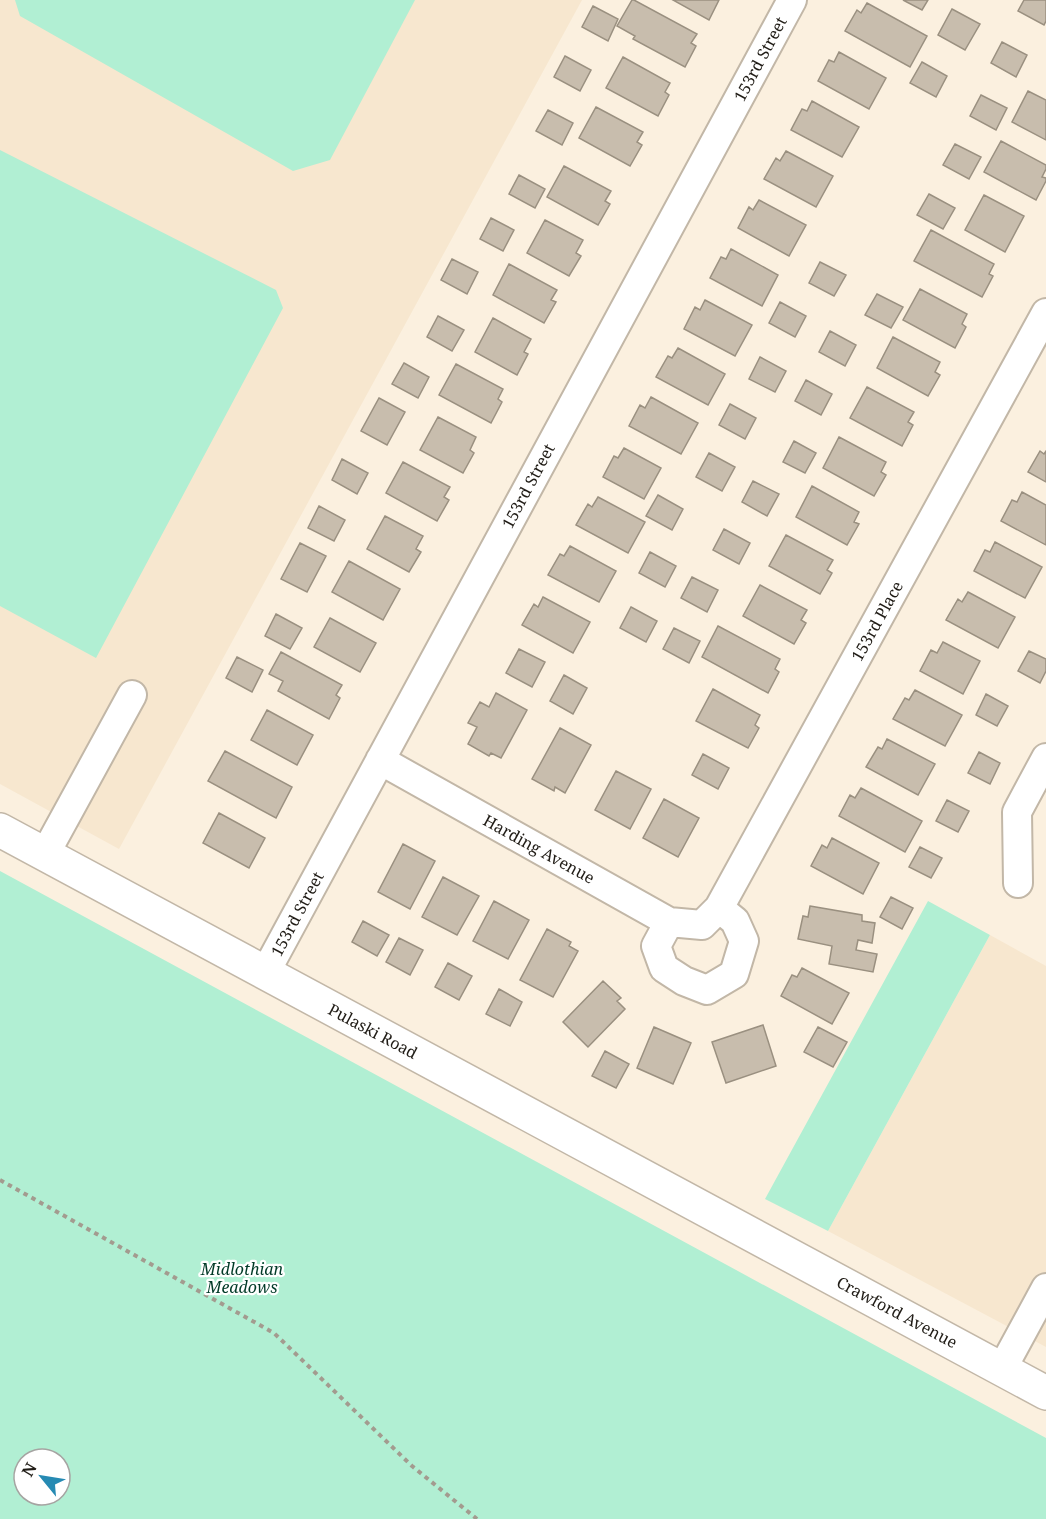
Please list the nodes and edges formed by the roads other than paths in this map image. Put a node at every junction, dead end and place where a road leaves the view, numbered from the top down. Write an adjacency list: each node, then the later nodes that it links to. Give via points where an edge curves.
1 (792, 0): 5 (street, 153rd Street)
2 (1046, 313): 9 (street, 153rd Place)
3 (132, 695): 7 (street)
4 (1046, 758): 8 (street, via 1017,812)
5 (380, 760): 10 (street, Harding Avenue); 11 (street, 153rd Street)
6 (0, 830): 7 (main road, Pulaski Road)
7 (45, 854): 11 (main road, Pulaski Road)
8 (1018, 883)
9 (711, 916): 10 (street, Harding Avenue); 10 (street, via 735,921 744,941 734,974 708,990 664,968 656,946)
10 (669, 922)
11 (265, 973): 12 (main road, Pulaski Road)
12 (747, 1231): 14 (main road, Crawford Avenue)
13 (1046, 1288): 14 (street)
14 (1002, 1369): 15 (main road, Crawford Avenue)
15 (1046, 1393)

